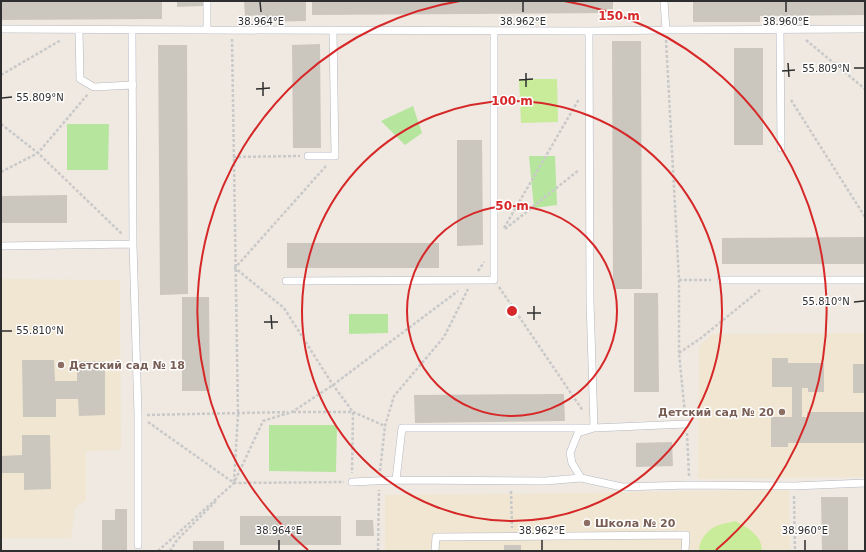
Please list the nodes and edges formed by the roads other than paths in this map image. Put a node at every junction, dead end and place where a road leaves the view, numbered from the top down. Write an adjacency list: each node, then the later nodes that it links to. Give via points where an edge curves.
1 (207, 1): 8 (lane)
2 (664, 1): 10 (lane)
3 (1, 29): 6 (lane)
4 (780, 29): 5 (lane); 10 (lane); 14 (lane)
5 (865, 29)
6 (79, 30): 7 (lane); 13 (lane, via 80,80 94,87)
7 (132, 30): 8 (lane); 13 (lane)
8 (207, 30): 9 (lane)
9 (334, 30): 11 (lane); 15 (lane, via 335,156)
10 (666, 30): 12 (lane)
11 (494, 31): 12 (lane); 20 (lane, via 494,280)
12 (589, 31): 22 (lane, via 590,300)
13 (133, 85): 16 (lane)
14 (781, 148)
15 (308, 156)
16 (133, 244): 17 (lane); 27 (lane, via 138,415)
17 (1, 246)
18 (721, 280): 19 (lane)
19 (865, 280)
20 (286, 281)
21 (686, 424): 22 (lane)
22 (594, 428): 23 (lane, via 578,433 570,452 572,463); 24 (lane, via 402,428)
23 (581, 478): 24 (lane, via 545,481); 26 (lane, via 622,487)
24 (396, 480): 25 (lane)
25 (352, 482)
26 (865, 483)
27 (138, 545)
28 (435, 551): 29 (lane, via 436,537 686,535)
29 (685, 551)

